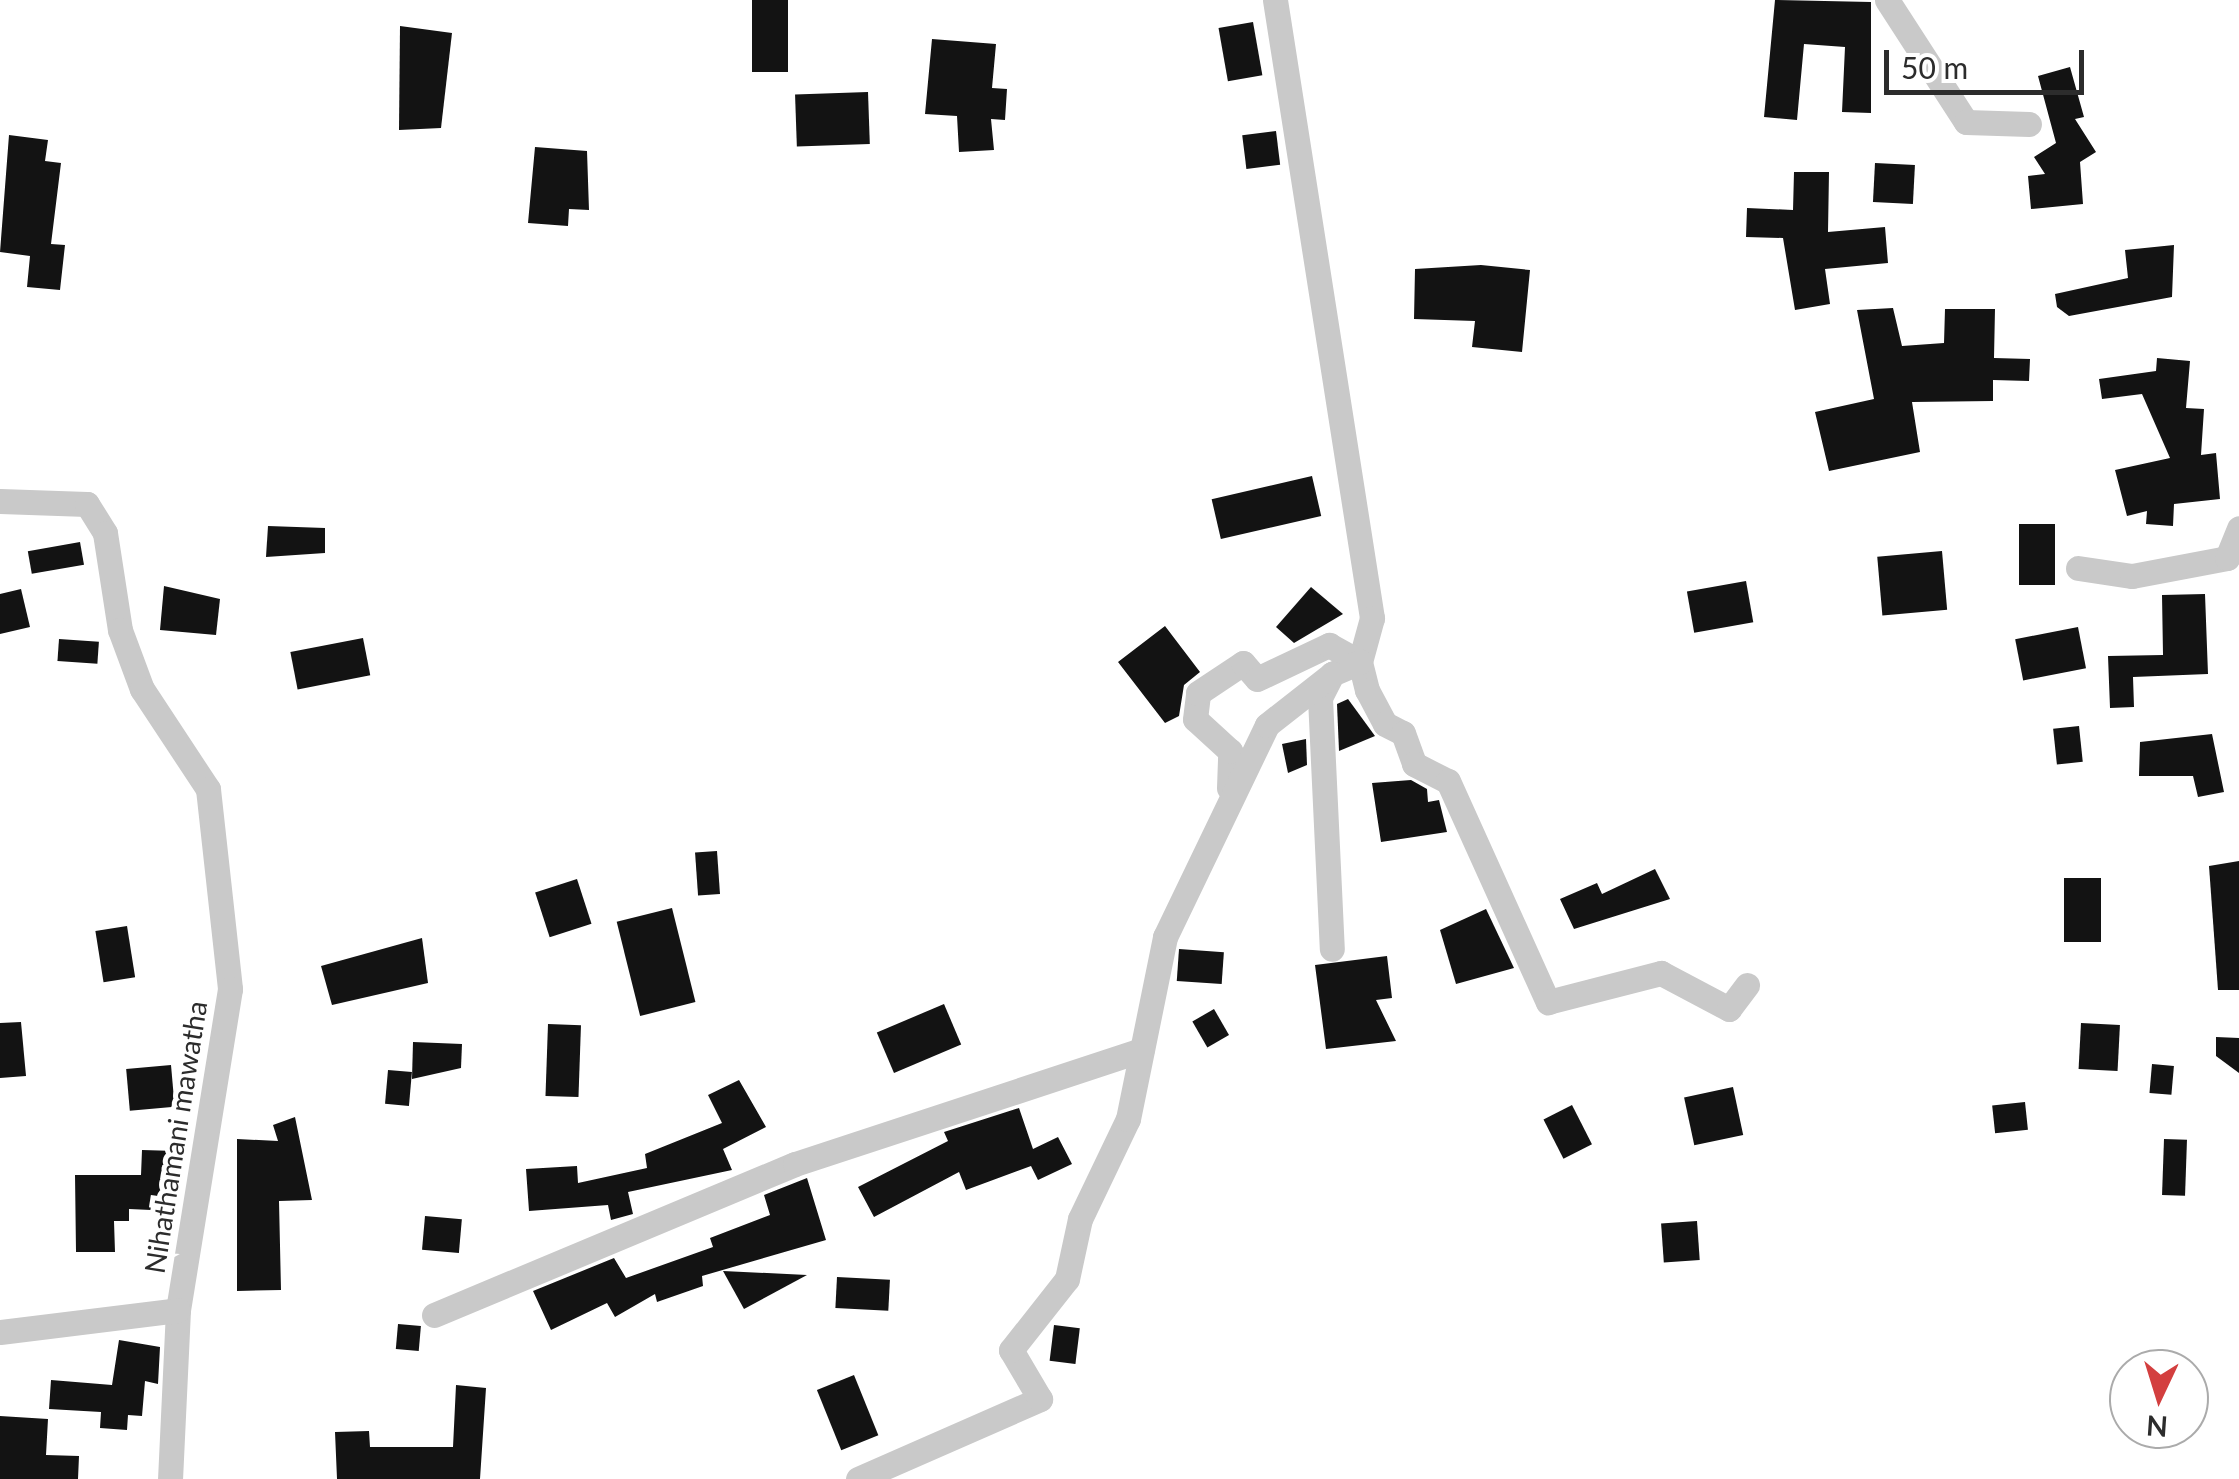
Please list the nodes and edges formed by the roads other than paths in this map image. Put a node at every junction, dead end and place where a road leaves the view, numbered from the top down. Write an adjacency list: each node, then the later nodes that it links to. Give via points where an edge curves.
1 (1275, 0): 7 (street, via 1372,618)
2 (1887, 0): 3 (street, via 1966,122)
3 (2030, 124)
4 (0, 501): 13 (street, Nihathamani mawatha, via 87,504 106,533 120,630 142,689 208,789 230,989)
5 (2239, 528): 6 (street, via 2227,558 2132,576)
6 (2078, 568)
7 (1360, 662): 8 (street); 9 (street, via 1328,645 1257,679 1243,663 1198,693 1195,719 1234,765); 11 (street, via 1414,764 1448,781 1548,1002 1661,973 1729,1009)
8 (1332, 674): 9 (street, via 1266,725); 10 (street, via 1320,698 1318,744 1329,784 1321,828)
9 (1221, 828): 12 (street, via 1165,937)
10 (1332, 949)
11 (1747, 985)
12 (1142, 1050): 14 (street, via 795,1164); 17 (street, via 1128,1120 1080,1219 1067,1279 1011,1350 1040,1399)
13 (178, 1310): 15 (street); 16 (street, Nihathamani mawatha)
14 (434, 1315)
15 (0, 1332)
16 (170, 1479)
17 (858, 1479)

